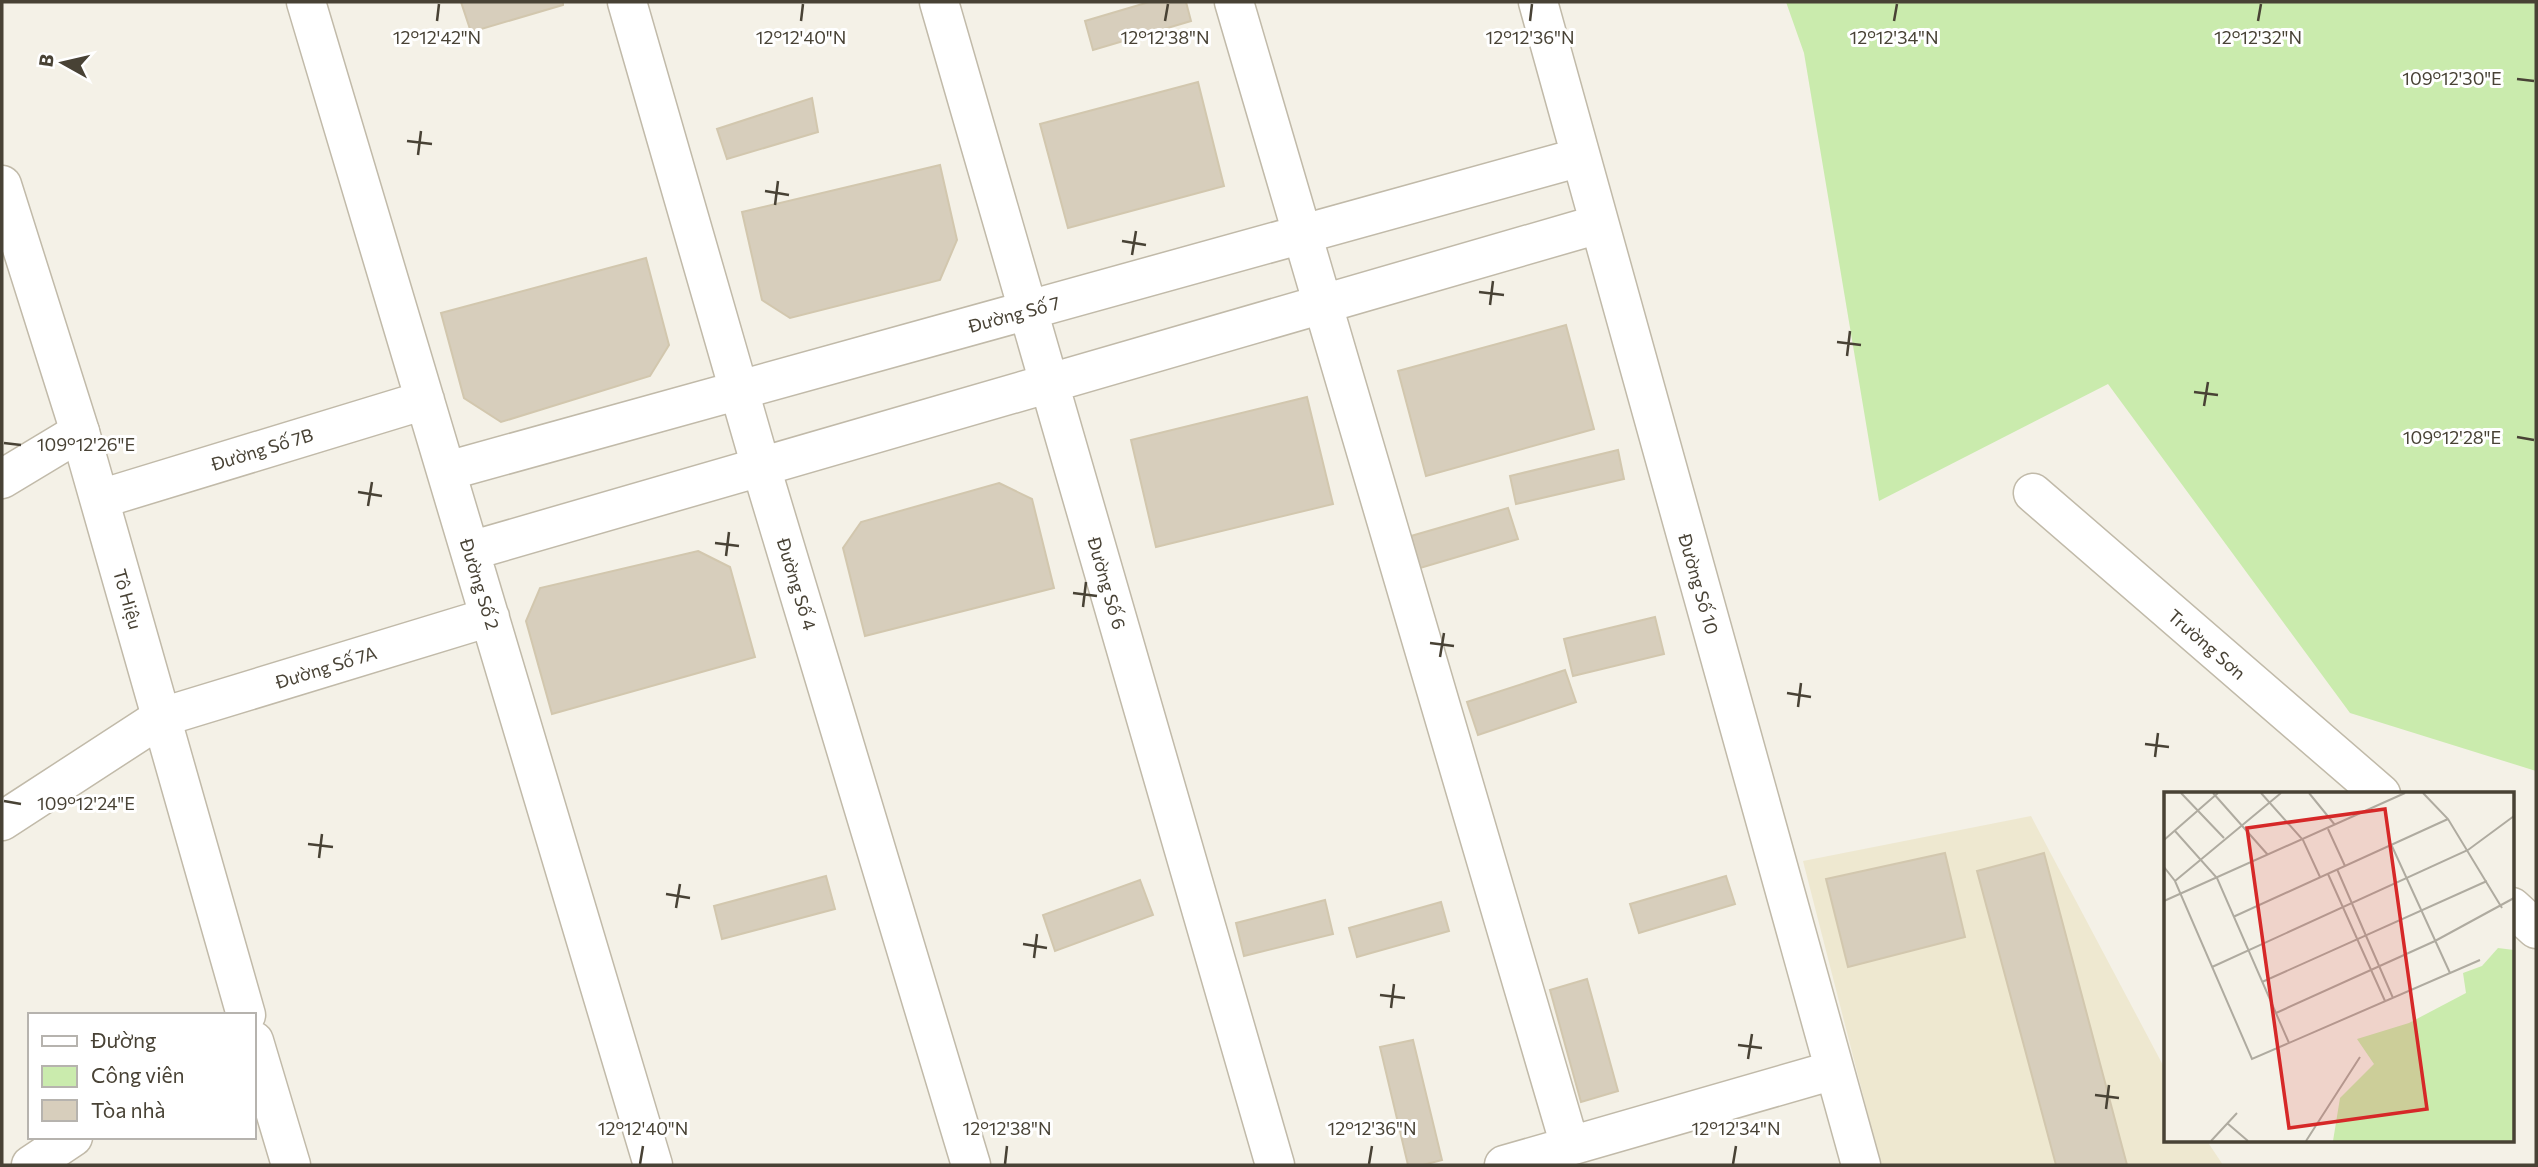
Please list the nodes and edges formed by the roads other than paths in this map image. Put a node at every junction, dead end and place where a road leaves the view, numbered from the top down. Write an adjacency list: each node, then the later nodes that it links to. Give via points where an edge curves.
1 (306, 2): 14 (street, Đường Số 2)
2 (627, 2): 13 (street, Đường Số 4)
3 (939, 2): 11 (street, Đường Số 6)
4 (1234, 2): 9 (street)
5 (1538, 2): 6 (street, Đường Số 10)
6 (1581, 157): 8 (street, Đường Số 10); 9 (street, Đường Số 7)
7 (2, 185): 15 (street, Tô Hiệu)
8 (1600, 225): 10 (street); 30 (street, Đường Số 10)
9 (1302, 234): 10 (street); 11 (street, Đường Số 7)
10 (1323, 304): 12 (street); 32 (street)
11 (1028, 311): 12 (street, Đường Số 6); 13 (street, Đường Số 7)
12 (1049, 383): 16 (street); 37 (street, Đường Số 6)
13 (739, 390): 16 (street, Đường Số 4); 17 (street, Đường Số 7)
14 (425, 400): 17 (street, Đường Số 2); 20 (street, Đường Số 7B)
15 (80, 432): 18 (street); 20 (street, Tô Hiệu)
16 (761, 467): 21 (street); 36 (street, Đường Số 4)
17 (446, 471): 21 (street, Đường Số 2)
18 (2, 479)
19 (2033, 493): 24 (street, Trường Sơn)
20 (100, 499): 23 (street, Tô Hiệu)
21 (470, 551): 22 (street, Đường Số 2)
22 (490, 617): 23 (street, Đường Số 7A); 35 (street, Đường Số 2)
23 (162, 717): 25 (street, Đường Số 7A); 28 (street, Tô Hiệu)
24 (2379, 792)
25 (2, 821)
26 (2514, 909): 27 (street)
27 (2536, 929)
28 (245, 1013)
29 (256, 1048): 34 (street)
30 (1834, 1070): 32 (street); 39 (street, Đường Số 10)
31 (71, 1139): 33 (street)
32 (1570, 1146): 38 (street)
33 (31, 1165)
34 (290, 1165)
35 (653, 1165)
36 (971, 1165)
37 (1275, 1165)
38 (1504, 1165)
39 (1861, 1165)

